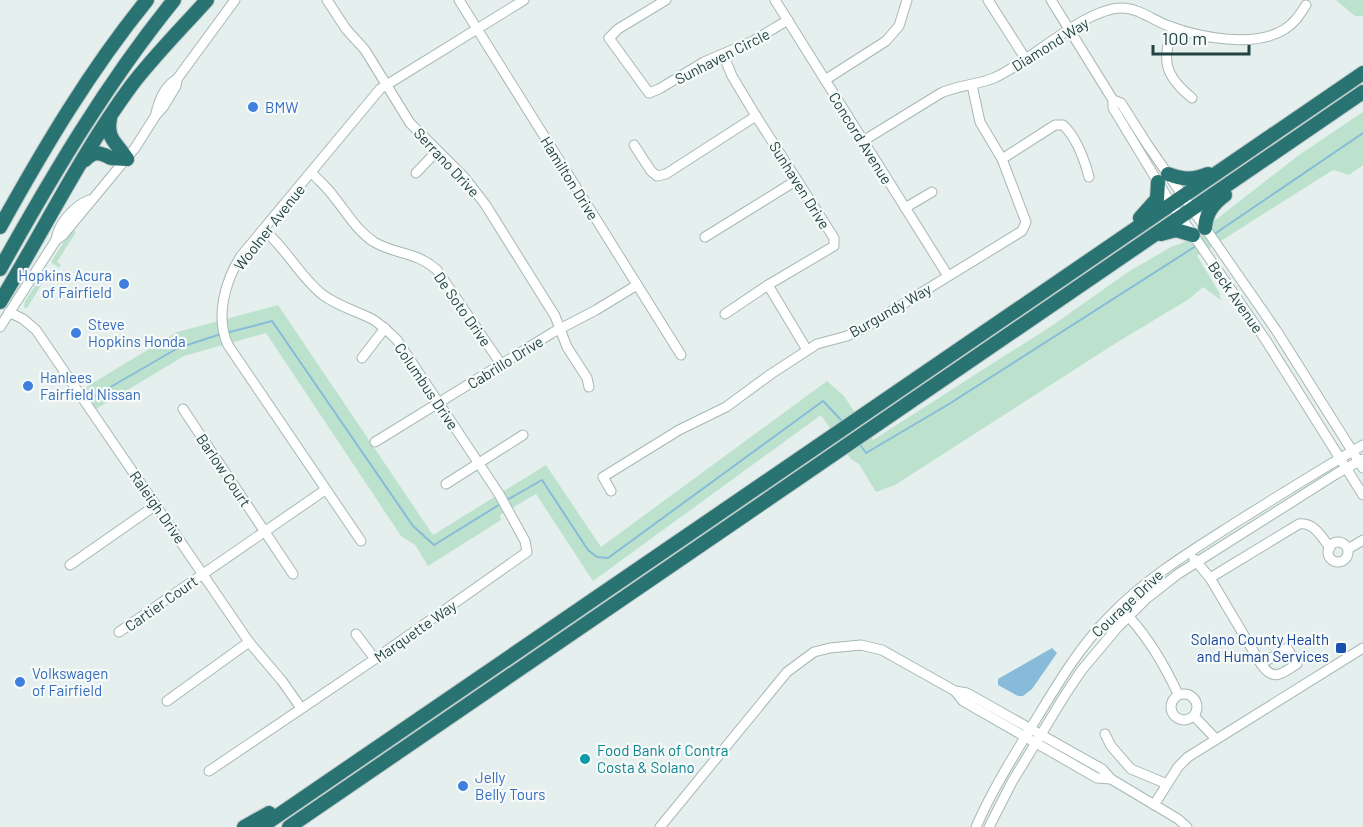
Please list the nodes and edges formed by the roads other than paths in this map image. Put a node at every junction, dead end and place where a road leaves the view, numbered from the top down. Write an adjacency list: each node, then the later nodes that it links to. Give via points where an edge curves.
1 (147, 0): 47 (highway, via 51,137)
2 (174, 0): 53 (highway, via 88,118)
3 (197, 0): 19 (highway)
4 (207, 0): 19 (highway)
5 (235, 0): 34 (street, via 177,80)
6 (327, 0): 24 (street, Serrano Drive)
7 (459, 0): 17 (street, Hamilton Drive)
8 (524, 0): 17 (street, Woolner Avenue)
9 (666, 0): 20 (street, Sunhaven Circle, via 609,38 649,93)
10 (775, 0): 15 (street, Concord Avenue)
11 (908, 0): 23 (street, via 894,34)
12 (988, 0): 21 (street)
13 (1051, 0): 18 (street, Beck Avenue)
14 (1306, 5): 16 (street, Diamond Way, via 1296,20 1270,36 1238,39)
15 (788, 21): 20 (street, Sunhaven Circle); 23 (street, Concord Avenue)
16 (1173, 28): 18 (street, Diamond Way, via 1121,8); 27 (street, via 1167,65 1172,78)
17 (477, 30): 24 (street, Woolner Avenue); 55 (street, Hamilton Drive)
18 (1070, 30): 21 (street, Diamond Way); 41 (street, Beck Avenue, via 1113,100 1121,103)
19 (166, 45): 29 (highway)
20 (723, 54): 28 (street, Sunhaven Drive)
21 (1025, 58): 25 (street, Diamond Way, via 995,78)
22 (1363, 73): 37 (highway)
23 (825, 80): 30 (street, Concord Avenue)
24 (386, 85): 32 (street, Serrano Drive, via 410,123); 38 (street, Woolner Avenue)
25 (972, 85): 30 (street, Diamond Way, via 941,93); 35 (street, Burgundy Way, via 980,122)
26 (1363, 92): 33 (highway)
27 (1192, 98)
28 (756, 116): 31 (street, via 666,174 657,176 651,171); 42 (street, Sunhaven Drive)
29 (110, 117): 34 (highway, via 109,136); 36 (highway)
30 (863, 141): 45 (street, Concord Avenue)
31 (634, 145)
32 (437, 150): 39 (street); 61 (street, Serrano Drive, via 485,204)
33 (1267, 158): 46 (highway); 49 (highway, via 1209,210)
34 (127, 159): 36 (highway, via 97,152); 57 (street, via 103,188 70,215)
35 (1002, 159): 40 (street, via 1055,125 1063,125 1070,131); 54 (street, Burgundy Way, via 1026,225)
36 (82, 162): 57 (highway)
37 (1222, 170): 41 (highway, via 1194,179); 44 (highway)
38 (312, 173): 48 (street, Woolner Avenue); 65 (street, De Soto Drive, via 364,234 384,247 427,261 437,270)
39 (416, 173)
40 (1089, 177)
41 (1163, 178): 44 (street, Beck Avenue); 44 (street, Beck Avenue); 52 (highway, via 1152,206)
42 (797, 180): 51 (street); 56 (street, Sunhaven Drive, via 834,238 834,246)
43 (932, 192): 45 (street)
44 (1178, 200): 46 (street, Beck Avenue); 46 (street, Beck Avenue); 52 (highway)
45 (905, 208): 54 (street, Concord Avenue)
46 (1186, 213): 49 (street, Beck Avenue); 50 (highway)
47 (0, 227)
48 (264, 230): 60 (street, Columbus Drive, via 325,297); 78 (street, Woolner Avenue, via 234,268 222,310 228,345)
49 (1199, 231): 50 (highway, via 1176,230); 72 (street, Beck Avenue, via 1276,330); 73 (street, Beck Avenue)
50 (1153, 236): 115 (highway)
51 (705, 237)
52 (1082, 264): 117 (highway)
53 (0, 269)
54 (948, 276): 62 (street, Burgundy Way, via 864,328)
55 (637, 285): 61 (street, Cabrillo Drive); 63 (street, Hamilton Drive)
56 (768, 285): 58 (street); 62 (street)
57 (5, 307): 59 (street); 81 (street, Raleigh Drive, via 36,330)
58 (725, 314)
59 (0, 327)
60 (385, 328): 64 (street); 67 (street, Columbus Drive)
61 (559, 328): 65 (street, Cabrillo Drive); 66 (street, Serrano Drive)
62 (807, 350): 79 (street, Burgundy Way, via 726,408 679,429 603,477)
63 (681, 355)
64 (362, 358)
65 (501, 364): 67 (street, Cabrillo Drive)
66 (589, 387)
67 (439, 403): 70 (street, Cabrillo Drive); 75 (street, Columbus Drive)
68 (183, 408): 82 (street, Barlow Court)
69 (523, 435): 75 (street)
70 (375, 442)
71 (1363, 445): 72 (street, Courage Drive)
72 (1352, 451): 73 (street, Courage Drive); 74 (street, Beck Avenue)
73 (1340, 458): 76 (street, Beck Avenue); 88 (street, Courage Drive)
74 (1362, 463): 76 (street, Courage Drive)
75 (479, 464): 77 (street); 87 (street, Columbus Drive)
76 (1347, 469): 80 (street, Beck Avenue); 89 (street, Courage Drive)
77 (446, 484)
78 (325, 490): 82 (street); 84 (street, Woolner Avenue)
79 (611, 491)
80 (1363, 495)
81 (156, 505): 91 (street); 92 (street, Raleigh Drive)
82 (265, 531): 92 (street); 93 (street, Barlow Court)
83 (1363, 540): 86 (street)
84 (361, 541)
85 (1330, 548): 86 (street, via 1338,542); 86 (street, via 1330,557 1337,562 1345,559); 94 (street, via 1315,528 1299,524)
86 (1348, 549)
87 (528, 552): 100 (street, Marquette Way)
88 (1188, 553): 90 (street); 107 (street, Courage Drive, via 1143,585 1109,616 1089,639)
89 (1213, 553): 90 (street, Courage Drive); 94 (street)
90 (1197, 562): 94 (street); 95 (street, Courage Drive)
91 (70, 566)
92 (203, 573): 96 (street, Cartier Court); 98 (street, Raleigh Drive)
93 (293, 574)
94 (1210, 578): 101 (street)
95 (1129, 616): 103 (street, via 1144,633); 108 (street, Courage Drive, via 1081,671)
96 (119, 632)
97 (356, 634): 100 (street)
98 (249, 642): 104 (street); 105 (street, Raleigh Drive)
99 (1363, 648): 111 (street)
100 (375, 659): 105 (street, Marquette Way)
101 (1262, 664)
102 (955, 691): 107 (street, via 968,693); 110 (street, via 963,701); 123 (street, via 882,650 861,645 814,652 783,677)
103 (1178, 694): 106 (street, via 1193,697 1197,706); 106 (street, via 1171,702 1171,713 1179,720)
104 (167, 701)
105 (301, 708): 113 (street, Marquette Way)
106 (1194, 716): 111 (street)
107 (1030, 728): 108 (street); 110 (street, Courage Drive)
108 (1041, 734): 112 (street, Courage Drive); 114 (street, via 1102,769)
109 (1106, 734): 116 (street, via 1131,769)
110 (1024, 737): 112 (street); 124 (street, Courage Drive)
111 (1216, 740): 116 (street, via 1188,757)
112 (1035, 743): 114 (street, via 1096,778); 125 (street, Courage Drive)
113 (209, 771)
114 (1111, 779): 118 (street)
115 (351, 784): 121 (highway); 122 (highway)
116 (1167, 784): 118 (street)
117 (316, 789): 119 (highway); 120 (highway)
118 (1154, 805): 126 (street)
119 (244, 827)
120 (261, 827)
121 (289, 827)
122 (301, 827)
123 (660, 827)
124 (976, 827)
125 (989, 827)
126 (1188, 827)

